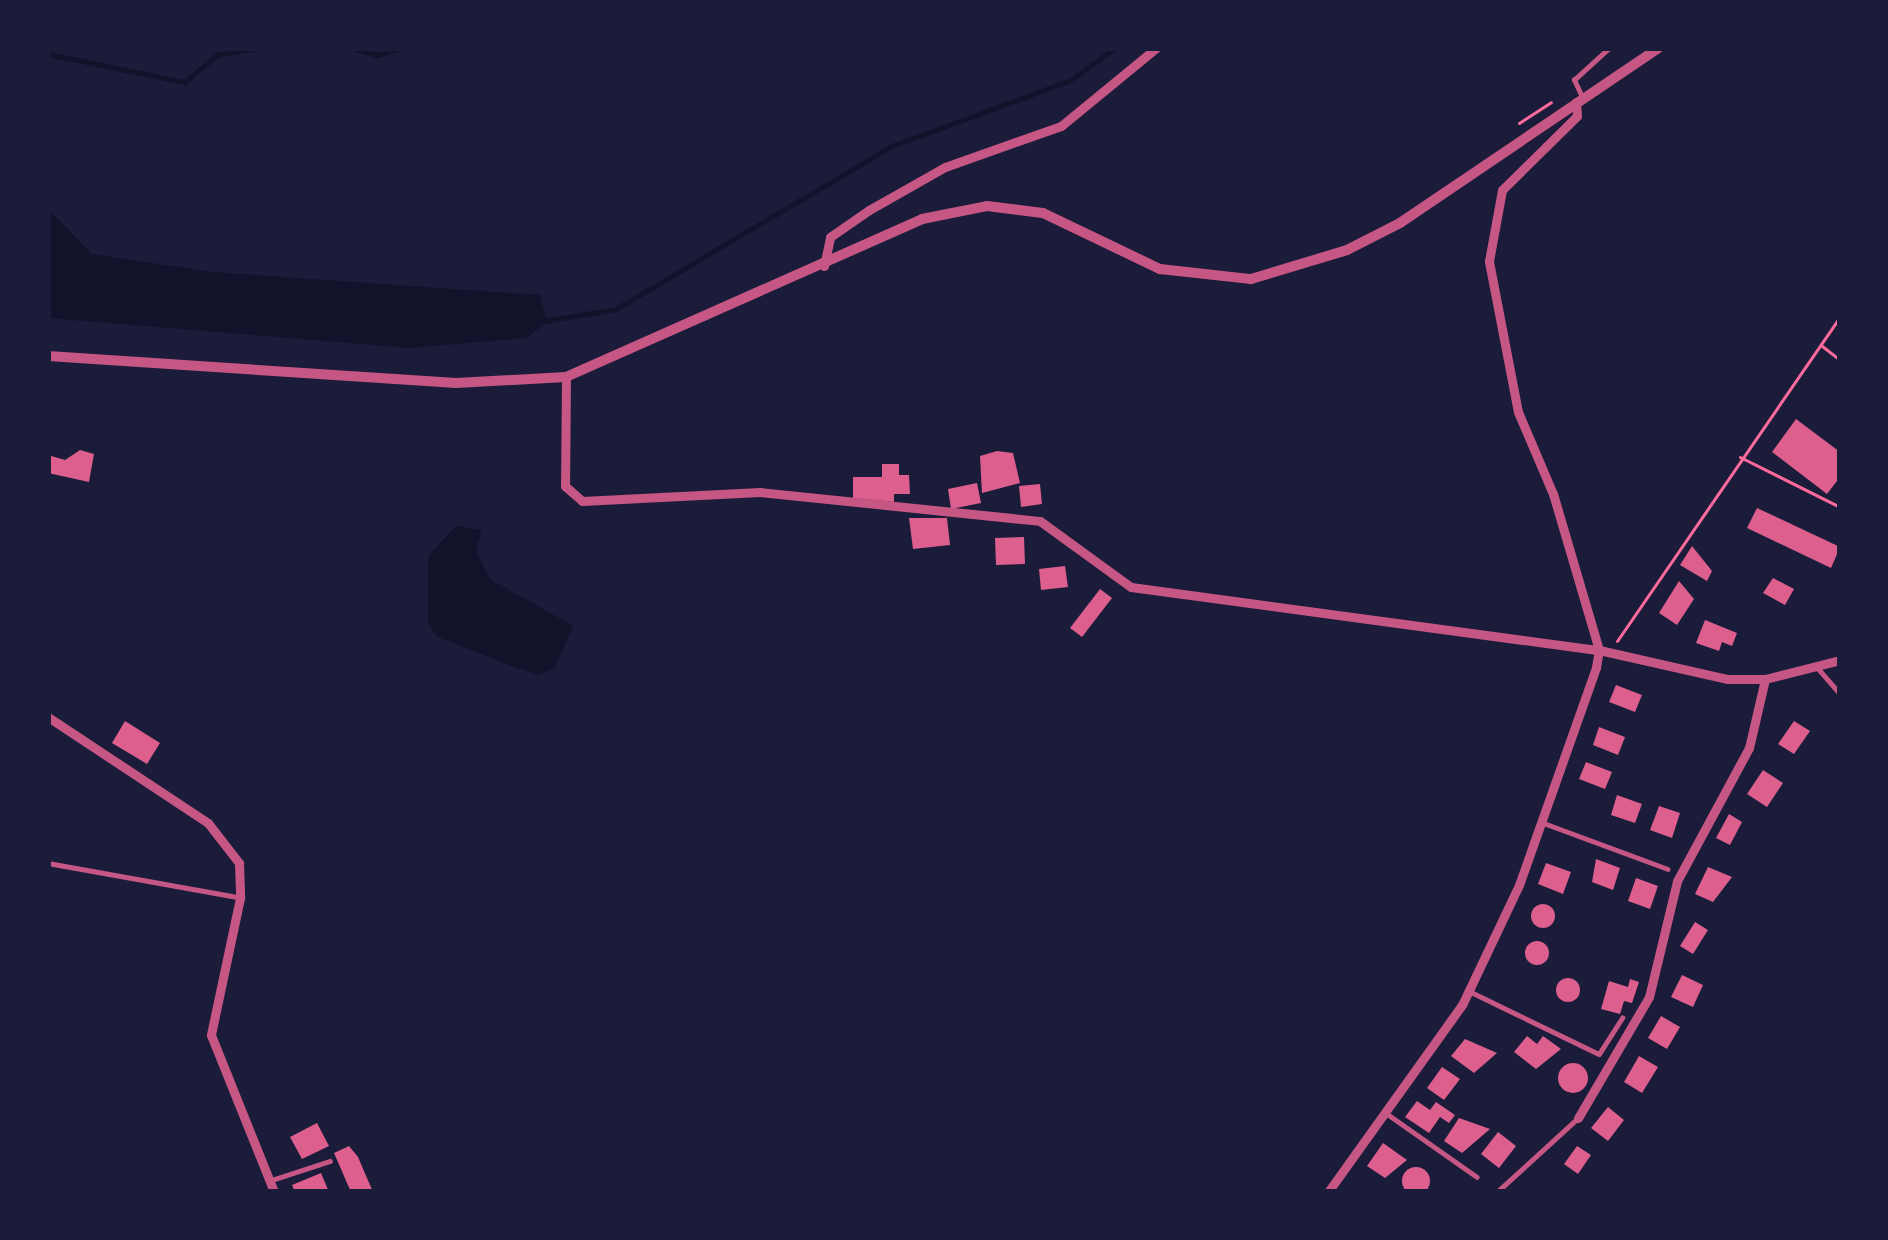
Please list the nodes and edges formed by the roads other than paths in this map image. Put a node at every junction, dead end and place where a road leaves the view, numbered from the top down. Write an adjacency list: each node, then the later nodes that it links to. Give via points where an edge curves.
1 (1156, 48): 5 (street, via 1061,126 945,167 859,216 830,237)
2 (1609, 48): 4 (lane, via 1574,80)
3 (1658, 48): 4 (street)
4 (1579, 96): 5 (street, via 1400,223 1271,275 1179,274 1043,213 1002,206 922,219); 8 (street, via 1577,116 1502,190 1489,260 1518,412)
5 (824, 266): 7 (street)
6 (48, 356): 7 (street, via 481,384)
7 (566, 376): 8 (street, via 565,486 582,501 760,492 1040,521 1131,587)
8 (1600, 650): 11 (street, via 1728,679); 14 (street)
9 (1840, 660): 10 (street)
10 (1816, 666): 11 (street); 12 (lane)
11 (1765, 679): 21 (street, via 1749,748 1678,881 1649,998)
12 (1840, 694)
13 (48, 717): 17 (street, via 216,830 239,863)
14 (1541, 823): 16 (lane); 18 (street)
15 (48, 863): 17 (lane)
16 (1668, 869)
17 (240, 898): 24 (street, via 215,993 214,1053)
18 (1468, 991): 19 (lane, via 1599,1054); 20 (street)
19 (1622, 1018)
20 (1386, 1113): 23 (lane); 25 (street)
21 (1578, 1118): 26 (lane)
22 (330, 1161): 24 (lane)
23 (1477, 1178)
24 (271, 1186)
25 (1329, 1192)
26 (1497, 1192)

